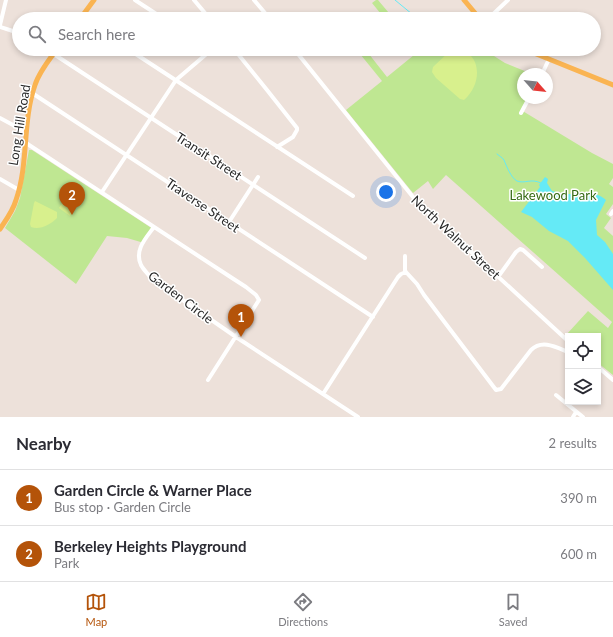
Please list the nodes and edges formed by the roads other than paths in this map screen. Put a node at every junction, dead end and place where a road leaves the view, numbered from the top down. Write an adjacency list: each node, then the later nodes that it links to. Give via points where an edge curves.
1 (6, 0): 14 (street)
2 (93, 0): 8 (main road)
3 (135, 0): 9 (street)
4 (194, 0): 10 (street)
5 (254, 0): 11 (street)
6 (464, 0): 12 (main road)
7 (508, 0): 13 (street)
8 (85, 12)
9 (153, 12)
10 (204, 12)
11 (264, 12)
12 (474, 12)
13 (495, 12)
14 (0, 26): 15 (street)
15 (12, 30)
16 (52, 56): 27 (main road, Long Hill Road, via 38,76)
17 (62, 56): 31 (street, Transit Street)
18 (139, 56): 25 (street)
19 (202, 56): 25 (street)
20 (240, 56): 34 (street, via 297,128 293,137)
21 (300, 56): 49 (street, North Walnut Street, via 417,202)
22 (542, 56): 23 (main road)
23 (549, 59): 24 (street); 26 (main road)
24 (545, 68)
25 (176, 80): 31 (street); 34 (street)
26 (613, 86)
27 (32, 93): 32 (main road, Long Hill Road); 35 (street, Traverse Street)
28 (526, 104): 29 (street)
29 (521, 113)
30 (0, 118): 32 (street)
31 (151, 118): 35 (street); 38 (street, Transit Street)
32 (26, 132): 33 (main road, Long Hill Road)
33 (26, 143): 39 (main road, Long Hill Road); 40 (street)
34 (277, 147): 41 (street)
35 (127, 155): 40 (street); 42 (street, Traverse Street)
36 (258, 177): 38 (street)
37 (0, 180): 39 (street)
38 (253, 185): 42 (street); 46 (street, Transit Street)
39 (19, 190): 44 (main road, Long Hill Road, via 14,207)
40 (102, 192): 43 (street)
41 (353, 196)
42 (229, 222): 50 (street, Traverse Street)
43 (154, 227): 51 (street, Garden Circle, via 140,247 141,265 153,279); 51 (street, via 256,295 259,300)
44 (0, 229)
45 (405, 256): 48 (street)
46 (365, 258)
47 (542, 266): 49 (street, via 521,249)
48 (406, 272): 50 (street, via 398,277); 53 (street, via 498,391 537,346 547,345)
49 (498, 277): 52 (street, North Walnut Street)
50 (373, 317): 57 (street)
51 (236, 337): 55 (street); 57 (street, Garden Circle)
52 (565, 338)
53 (565, 351)
54 (600, 369): 56 (street)
55 (208, 380)
56 (613, 380)
57 (323, 394): 60 (street, Garden Circle)
58 (556, 395): 59 (street)
59 (576, 412): 61 (street); 62 (street)
60 (358, 417)
61 (573, 417)
62 (583, 417)

